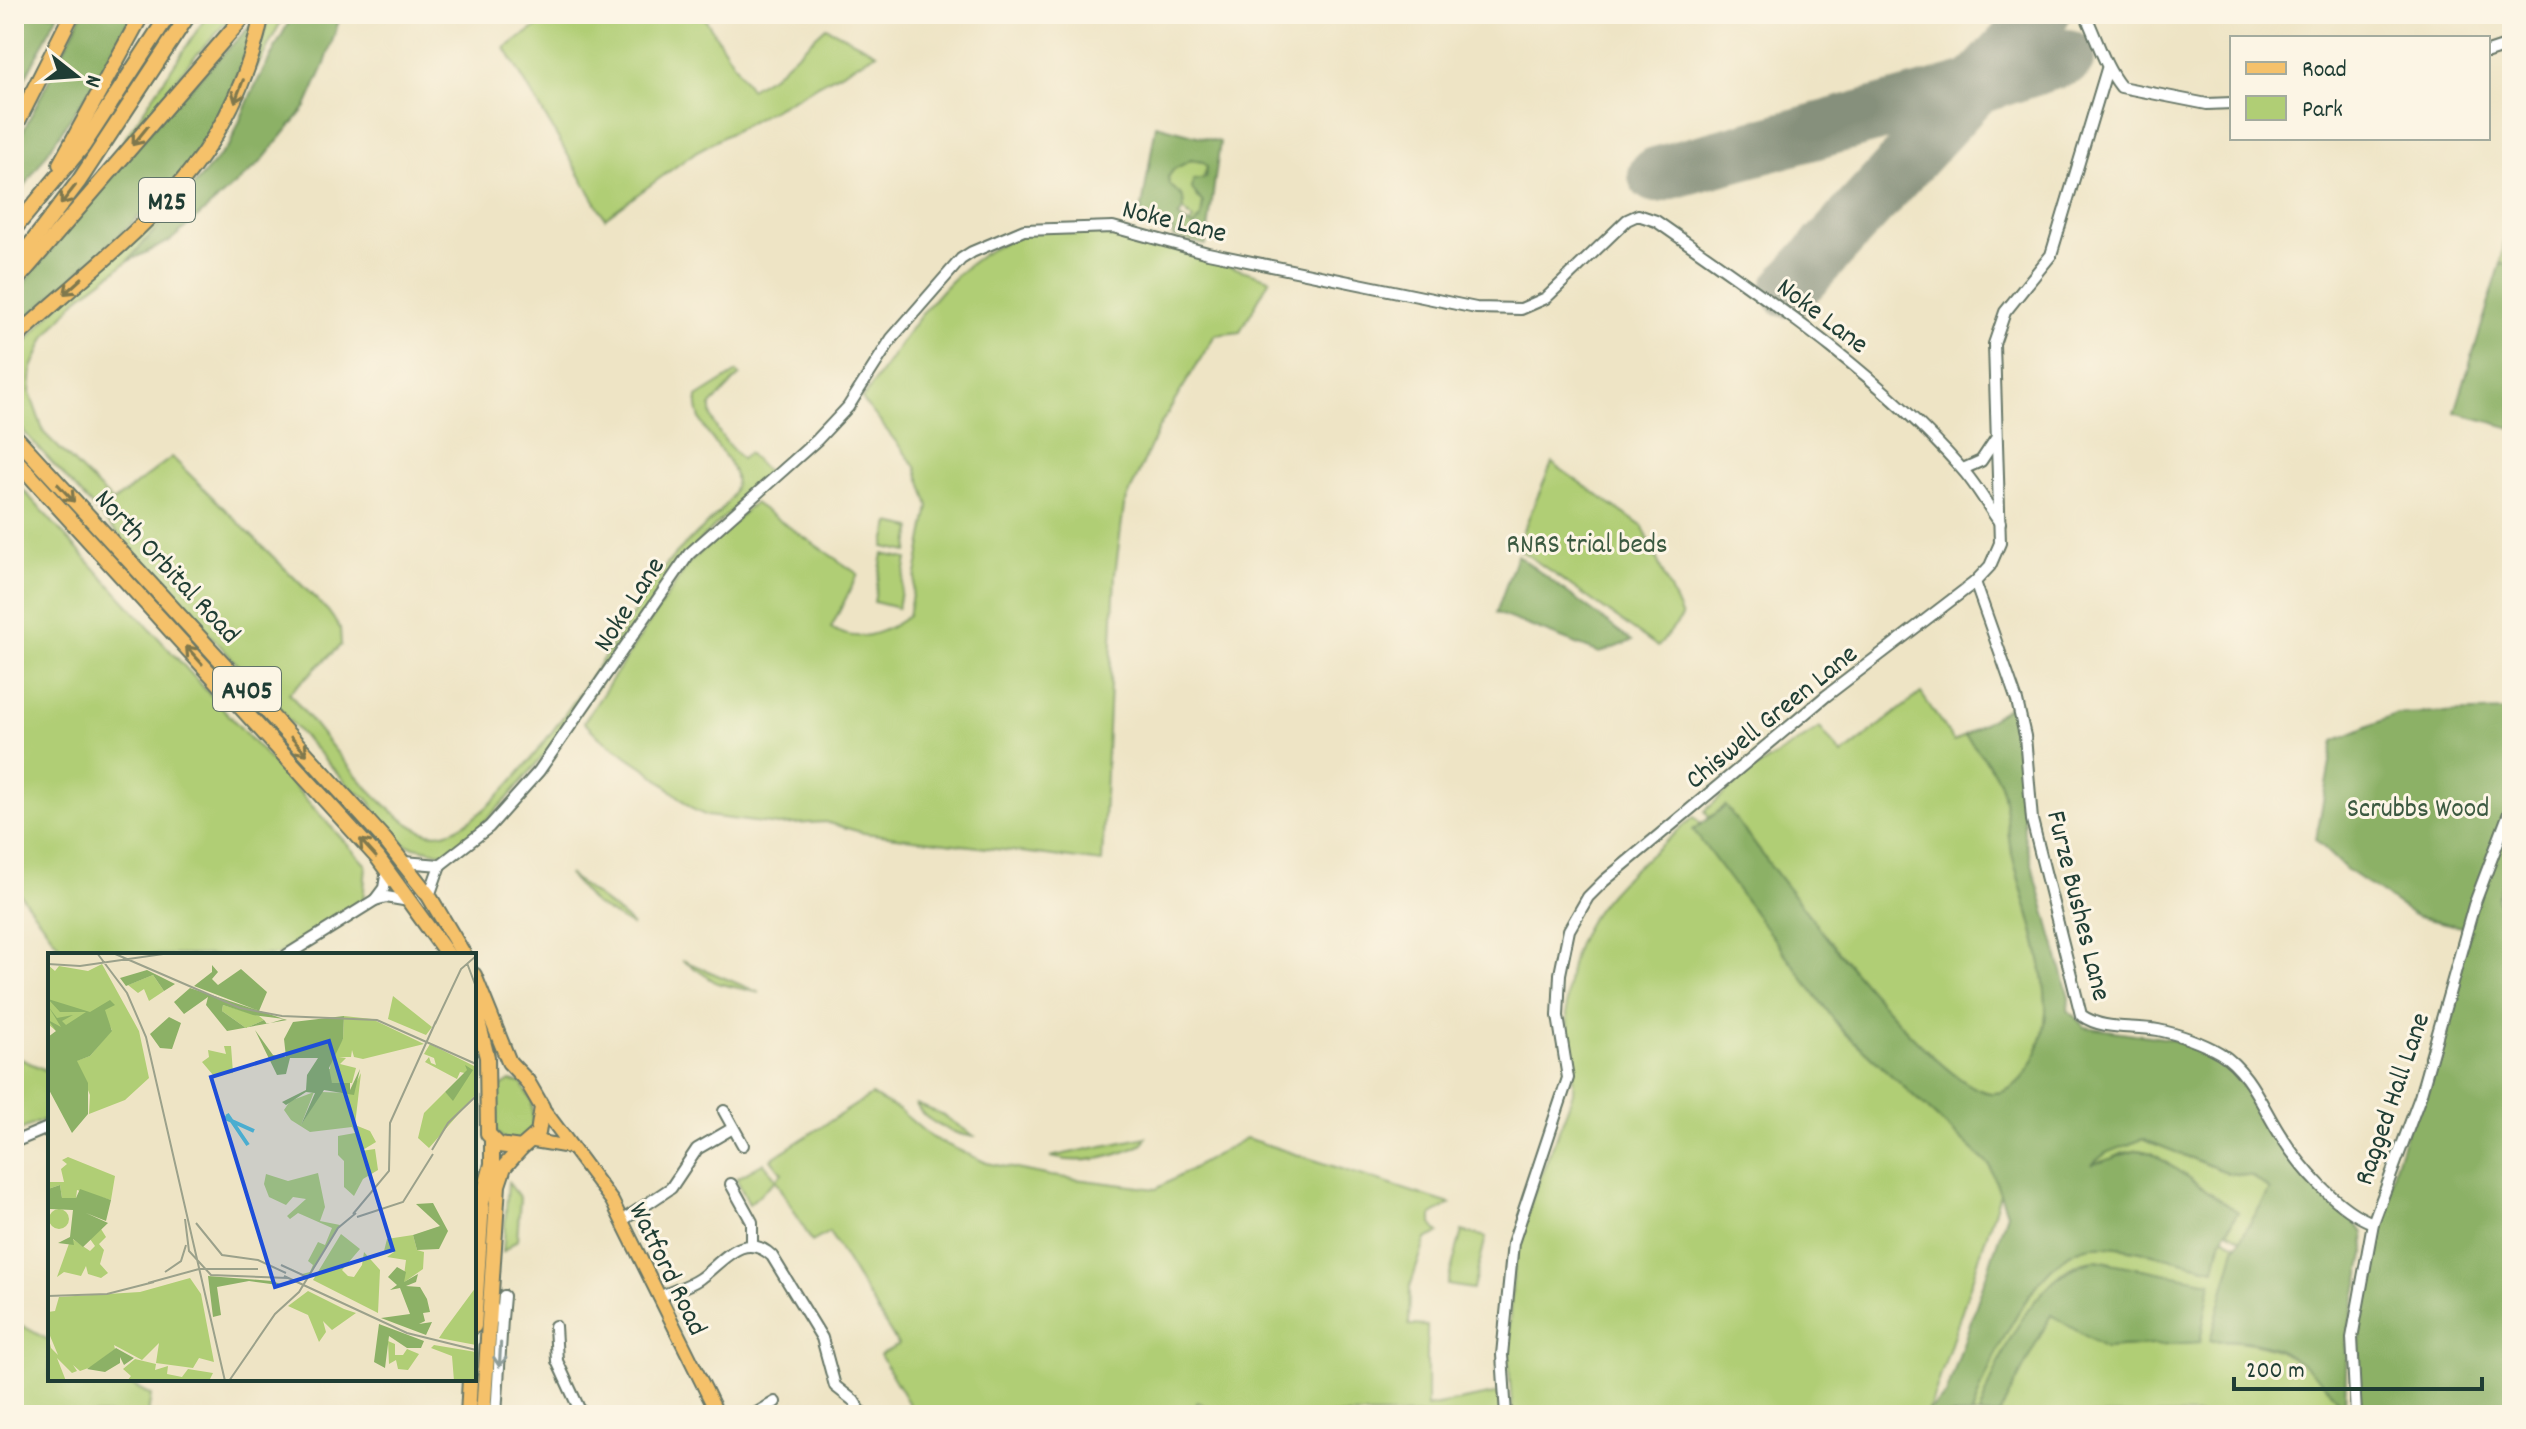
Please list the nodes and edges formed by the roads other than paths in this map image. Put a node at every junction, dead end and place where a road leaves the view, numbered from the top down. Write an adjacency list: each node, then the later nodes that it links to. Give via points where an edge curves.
1 (72, 14): 14 (highway)
2 (142, 14): 15 (highway)
3 (169, 14): 15 (highway, via 83,146)
4 (189, 14): 17 (highway, one-way to 17, via 79,181)
5 (246, 14): 18 (highway, one-way to 18)
6 (262, 14): 19 (highway, M25, one-way to 19, via 243,83 206,154 159,208)
7 (2085, 14): 10 (street, via 2103,48)
8 (2512, 44): 9 (street)
9 (2490, 51)
10 (2107, 69): 11 (street); 12 (street, Chiswell Green Lane)
11 (2121, 87): 12 (street); 13 (street, via 2207,104)
12 (2098, 92): 21 (street, Chiswell Green Lane, via 2051,255 2005,312 1994,344)
13 (2230, 103)
14 (14, 129)
15 (53, 179): 16 (highway)
16 (14, 229)
17 (14, 266)
18 (14, 283)
19 (14, 344)
20 (14, 435): 27 (highway, North Orbital Road / A405, one-way to 27)
21 (1995, 440): 23 (street, via 1981,461); 24 (street, Chiswell Green Lane)
22 (14, 458): 29 (highway, North Orbital Road / A405, one-way to 22)
23 (1963, 469): 24 (street, Noke Lane); 28 (street, Noke Lane, via 1891,395 1803,326 1656,221 1638,215 1546,298 1521,309 1476,308 1208,253 1113,227 1024,230 961,259 892,338 848,407 689,554 539,771 489,827)
24 (2000, 523): 25 (street, Chiswell Green Lane, via 1996,555)
25 (1975, 582): 51 (street, Furze Bushes Lane, via 2017,701 2032,820 2081,1015 2097,1024 2160,1031 2221,1054 2238,1068 2283,1140 2318,1181); 66 (street, Chiswell Green Lane, via 1767,745 1604,881 1577,912 1558,991 1568,1078 1518,1223 1509,1274 1502,1355)
26 (2512, 805): 51 (street, Ragged Hall Lane, via 2474,905 2420,1097)
27 (404, 862): 28 (street); 30 (highway, North Orbital Road / A405)
28 (440, 865): 30 (street)
29 (387, 869): 31 (street, via 384,888); 32 (highway, North Orbital Road / A405)
30 (429, 896): 35 (highway, North Orbital Road / A405)
31 (375, 900): 32 (street); 33 (street)
32 (413, 902): 34 (highway, North Orbital Road / A405)
33 (290, 953)
34 (447, 953)
35 (463, 953)
36 (476, 980): 38 (highway, via 509,1062)
37 (476, 1013): 39 (highway, via 485,1043)
38 (520, 1075): 39 (highway, via 505,1077); 40 (highway)
39 (488, 1090): 44 (highway, via 486,1127)
40 (542, 1107): 46 (highway, via 540,1126); 48 (main road, Watford Road)
41 (724, 1111): 43 (street)
42 (48, 1128): 45 (street)
43 (733, 1128): 47 (street); 50 (street, via 697,1149 671,1188)
44 (492, 1140): 46 (highway, via 505,1148); 53 (highway)
45 (14, 1142)
46 (527, 1145): 48 (main road); 55 (highway, via 504,1167 498,1185)
47 (743, 1145)
48 (570, 1147): 50 (main road, Watford Road)
49 (731, 1184): 52 (street, via 752,1222)
50 (623, 1220): 54 (main road, Watford Road)
51 (2373, 1223): 67 (street, Ragged Hall Lane, via 2352,1338)
52 (752, 1245): 54 (street, via 737,1248 694,1282); 65 (street, via 775,1260 822,1338 835,1386)
53 (476, 1295)
54 (659, 1297): 63 (main road, Watford Road)
55 (497, 1299): 60 (highway); 61 (street, one-way to 61, via 502,1319)
56 (555, 1326): 62 (street, via 557,1361)
57 (470, 1381): 59 (highway)
58 (775, 1402): 64 (street)
59 (468, 1415)
60 (483, 1415)
61 (496, 1415)
62 (582, 1415)
63 (718, 1415)
64 (753, 1415)
65 (863, 1415)
66 (1506, 1415)
67 (2356, 1415)

